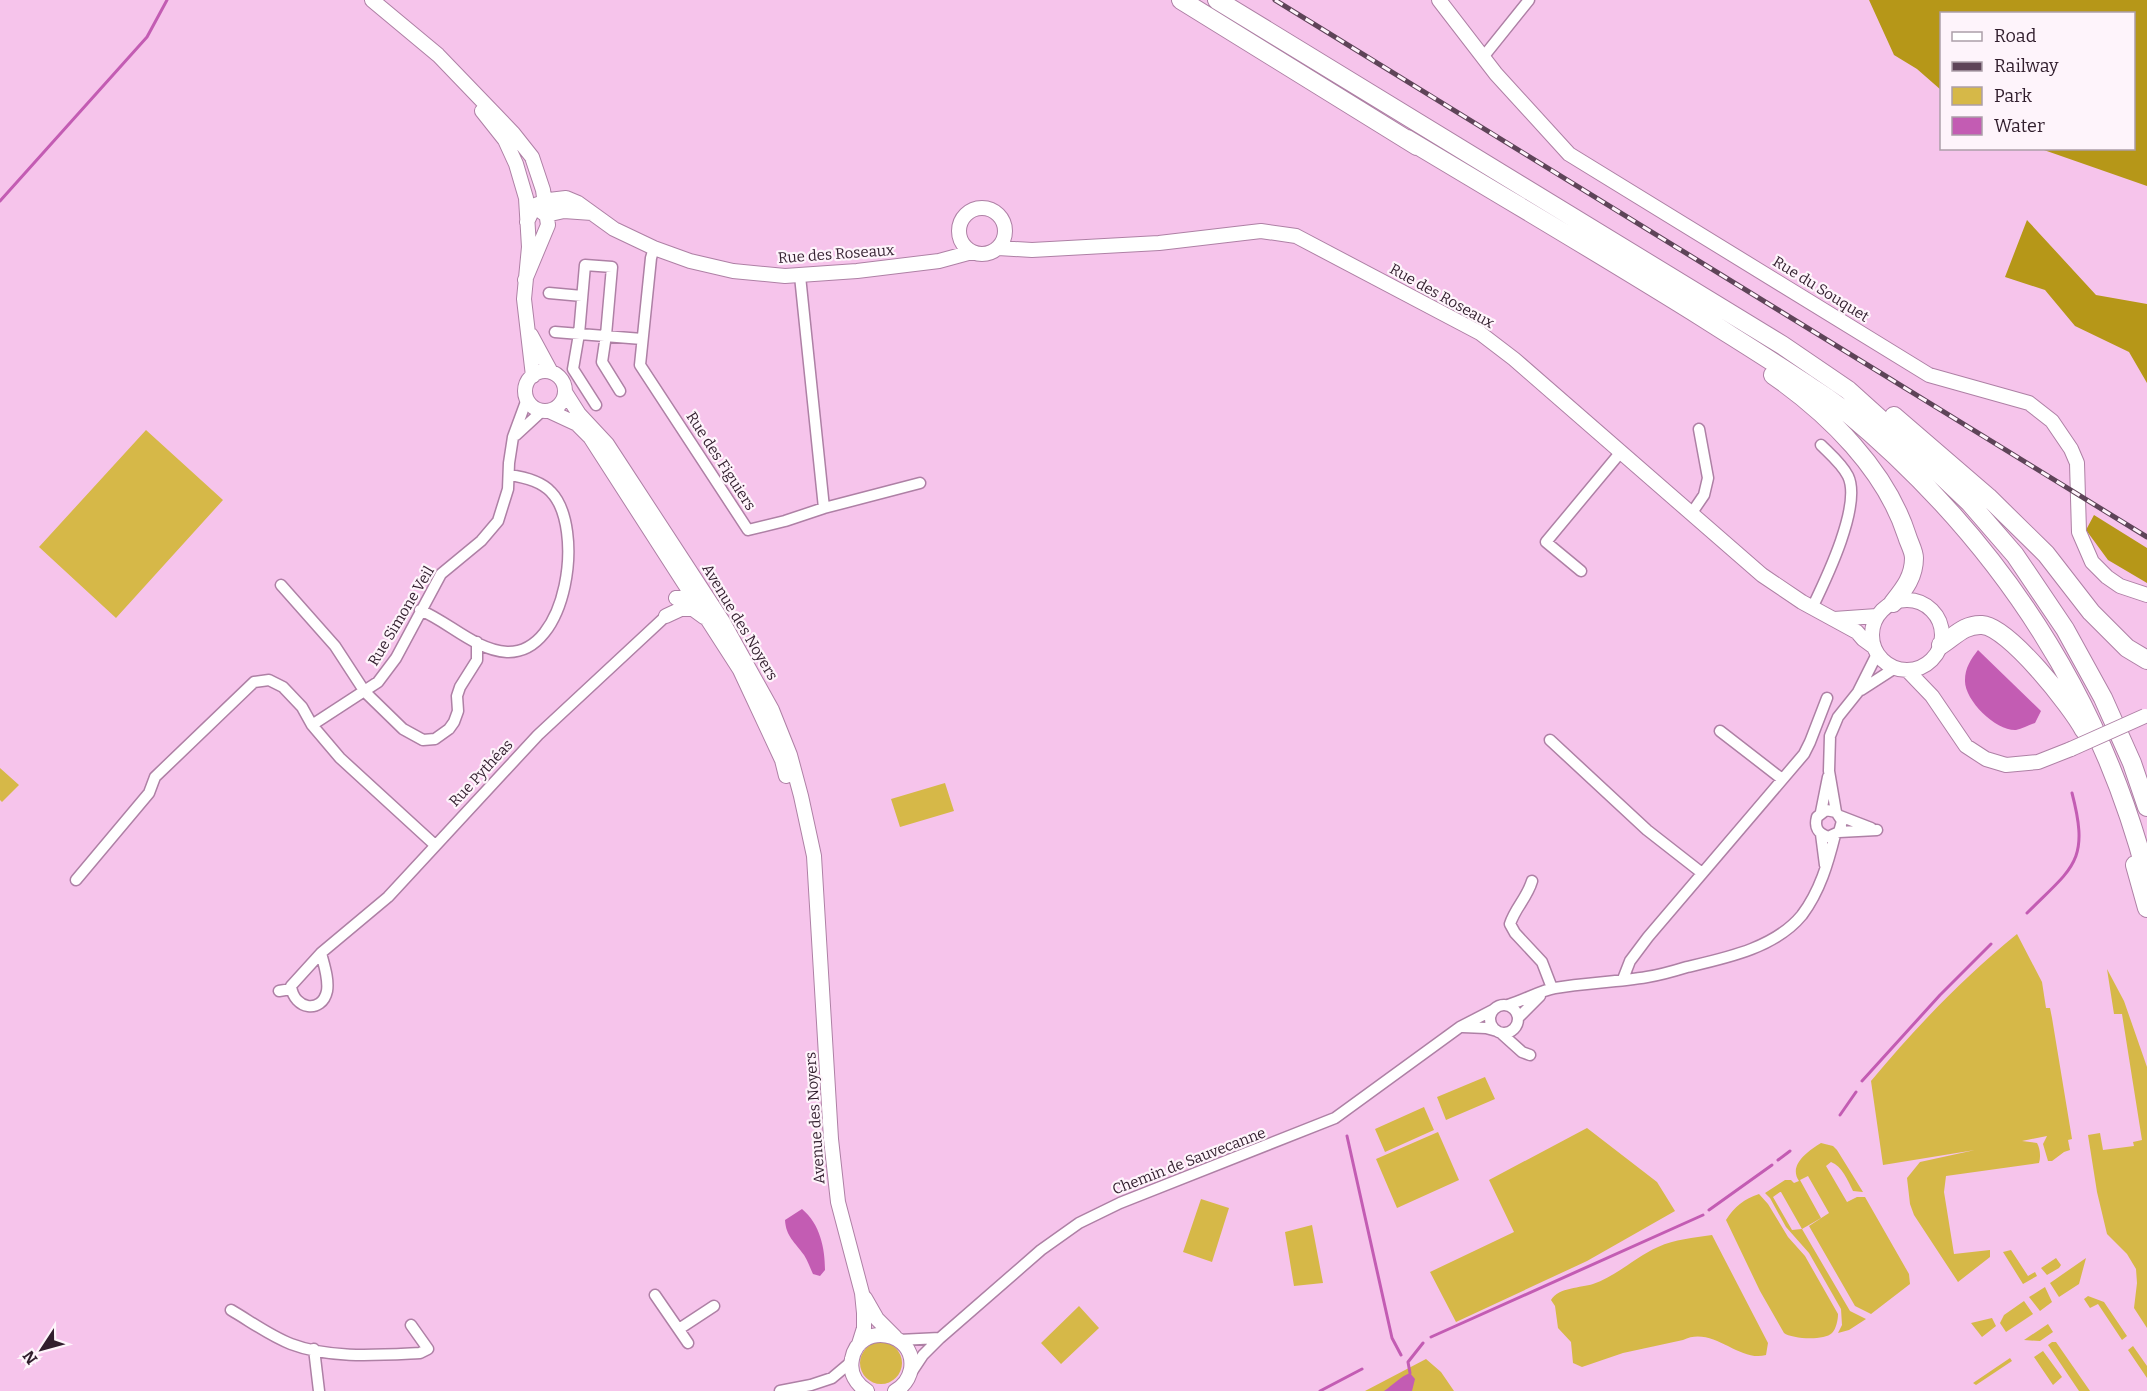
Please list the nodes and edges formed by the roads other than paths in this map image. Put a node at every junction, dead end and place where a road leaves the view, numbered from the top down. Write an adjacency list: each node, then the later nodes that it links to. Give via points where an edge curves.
1 (372, 0): 6 (street)
2 (1181, 0): 8 (highway)
3 (1217, 0): 18 (highway)
4 (1439, 0): 7 (street, Rue du Souquet)
5 (1529, 0): 7 (street)
6 (438, 55): 9 (street, via 505,140); 10 (street, via 532,157)
7 (1484, 56): 48 (street, Rue du Souquet, via 1569,154 1929,375 2030,404 2052,421 2076,463 2079,532 2091,562 2120,586)
8 (1407, 139): 50 (highway, via 1664,300 1787,386 1839,431 1893,501 1914,557 1909,583); 81 (highway, via 1779,365 1843,409 1901,460 2000,571 2045,636 2114,773)
9 (519, 173): 10 (street, via 529,181); 13 (street)
10 (540, 203): 11 (street, Rue des Roseaux, via 566,198); 12 (street); 13 (street)
11 (592, 213): 12 (street, via 564,211); 16 (street, Rue des Roseaux, via 614,229)
12 (546, 215): 21 (street, via 548,225)
13 (527, 222): 21 (street)
14 (962, 241): 15 (street, via 959,234 963,219 976,209 991,210 1003,221); 17 (street); 19 (street)
15 (1001, 242): 17 (street, Rue des Roseaux, via 986,254); 39 (street, Rue des Roseaux, via 1020,250 1160,243 1261,231 1296,236 1480,333)
16 (654, 248): 20 (street, Rue des Roseaux, via 733,271); 28 (street, Rue des Figuiers)
17 (972, 252): 19 (street, Rue des Roseaux)
18 (1630, 252): 60 (highway, via 1705,286 1845,377 1988,497 2046,554 2091,612 2127,648); 73 (highway, via 1848,390 1970,503 2015,555 2065,629 2103,698)
19 (951, 256): 20 (street, Rue des Roseaux, via 857,272)
20 (800, 276): 42 (street)
21 (525, 280): 24 (street)
22 (549, 293): 23 (street)
23 (582, 296): 26 (street); 27 (street, via 585,265 612,267)
24 (528, 328): 29 (street); 30 (street)
25 (555, 332): 26 (street)
26 (579, 334): 27 (street); 34 (street, via 573,369)
27 (606, 335): 28 (street); 31 (street, via 602,362)
28 (642, 339): 42 (street, Rue des Figuiers, via 640,365 748,531)
29 (551, 372): 30 (street); 32 (street, via 561,380)
30 (533, 376): 33 (street, via 526,387)
31 (620, 391)
32 (565, 392): 35 (street, via 560,404); 56 (street, Avenue des Noyers, via 607,444)
33 (527, 399): 35 (street); 37 (street, Rue Simone Veil)
34 (596, 405)
35 (546, 411): 37 (street); 45 (street, Avenue des Noyers, via 577,424 590,437)
36 (1699, 429): 43 (street, via 1708,478 1704,495)
37 (513, 437): 40 (street, Rue Simone Veil)
38 (1821, 445): 51 (street, via 1848,477 1853,494 1848,521)
39 (1620, 453): 43 (street, Rue des Roseaux); 44 (street, via 1546,542)
40 (509, 475): 52 (street, Rue Simone Veil, via 498,521 481,541 441,574); 57 (street, via 541,484 562,506 566,516 568,568 560,606 540,637 523,649 509,652)
41 (920, 483): 42 (street)
42 (824, 508)
43 (1691, 514): 51 (street, Rue des Roseaux, via 1762,575)
44 (1581, 571)
45 (679, 573): 47 (street, Avenue des Noyers); 49 (street)
46 (281, 585): 63 (street, via 335,646)
47 (693, 595): 49 (street); 56 (street, Avenue des Noyers)
48 (2147, 595)
49 (676, 598): 53 (street)
50 (1893, 603): 54 (street); 58 (street, via 1915,601 1934,612 1940,622)
51 (1812, 608): 55 (street, Rue des Roseaux)
52 (420, 610): 57 (street); 63 (street, Rue Simone Veil, via 386,674)
53 (666, 616): 56 (street, via 681,609 693,609); 78 (street, Rue Pythéas, via 538,735)
54 (1877, 616): 55 (street); 59 (street, via 1872,636)
55 (1833, 619): 59 (street, Rue des Roseaux, via 1857,632)
56 (716, 621): 95 (street, Avenue des Noyers, via 782,760 796,804 817,901 838,1202)
57 (477, 642): 63 (street, via 477,660 460,687 454,722 435,739 413,736)
58 (1941, 645): 61 (street); 84 (highway, via 1968,627 1990,627 2005,636 2068,705 2102,768)
59 (1875, 650): 62 (street, via 1884,662); 64 (street)
60 (2147, 660)
61 (1928, 664): 62 (street, via 1918,669); 65 (street)
62 (1901, 669): 64 (street); 65 (street)
63 (365, 692): 68 (street, Rue Simone Veil)
64 (1858, 692): 71 (street, via 1832,729)
65 (1932, 696): 67 (street, bridge, via 1966,746 1986,759 2006,765 2038,762)
66 (1827, 698): 72 (street, via 1810,742)
67 (2146, 715)
68 (312, 726): 78 (street, via 340,758); 82 (street, via 284,687 268,680 254,682 155,777 149,793)
69 (1720, 731): 72 (street)
70 (1550, 740): 80 (street, via 1647,830)
71 (1829, 771): 74 (street); 75 (street)
72 (1782, 779): 80 (street)
73 (2147, 807)
74 (1821, 812): 75 (street, via 1831,810); 77 (street, via 1815,823)
75 (1838, 814): 76 (street, via 1842,827); 76 (street, via 1877,830)
76 (1837, 833): 77 (street, via 1828,837); 79 (street)
77 (1821, 834): 79 (street)
78 (435, 846): 85 (street, Rue Pythéas, via 388,897)
79 (1825, 871): 86 (street, via 1801,915 1773,938 1709,962)
80 (1702, 873): 86 (street, via 1630,960)
81 (2147, 877)
82 (76, 880)
83 (1532, 881): 89 (street, via 1510,924 1542,962)
84 (2147, 908)
85 (321, 953): 87 (street, Rue Pythéas); 87 (street, via 327,984 322,1001 304,1006 296,1002)
86 (1623, 979): 89 (street)
87 (291, 989): 88 (street)
88 (279, 991)
89 (1548, 991): 90 (street); 92 (street)
90 (1508, 1005): 91 (street); 92 (street, via 1514,1008)
91 (1493, 1010): 93 (street, Chemin de Sauvecanne); 94 (street, via 1490,1021)
92 (1518, 1021): 94 (street, via 1508,1034); 94 (street, via 1521,1044 1530,1055)
93 (1460, 1027): 94 (street); 101 (street, Chemin de Sauvecanne, via 1335,1118 1079,1222)
94 (1499, 1033)
95 (862, 1293): 102 (street, Avenue des Noyers, via 878,1319); 104 (street, Avenue des Noyers, via 864,1328)
96 (655, 1295): 100 (street)
97 (714, 1306): 100 (street)
98 (231, 1310): 105 (street, via 289,1343)
99 (411, 1325): 105 (street, via 428,1349 420,1353 360,1356)
100 (679, 1329): 103 (street)
101 (940, 1338): 102 (street); 109 (street, Chemin de Sauvecanne, via 923,1355)
102 (898, 1340): 104 (street, via 881,1334); 109 (street, Avenue des Noyers, via 910,1355)
103 (688, 1343)
104 (859, 1344): 106 (street, Avenue des Noyers)
105 (314, 1349): 110 (street)
106 (851, 1362): 107 (street); 108 (street)
107 (832, 1378): 108 (street); 111 (street)
108 (855, 1379): 112 (street)
109 (908, 1382): 113 (street)
110 (318, 1391)
111 (780, 1391)
112 (867, 1391)
113 (895, 1391)

